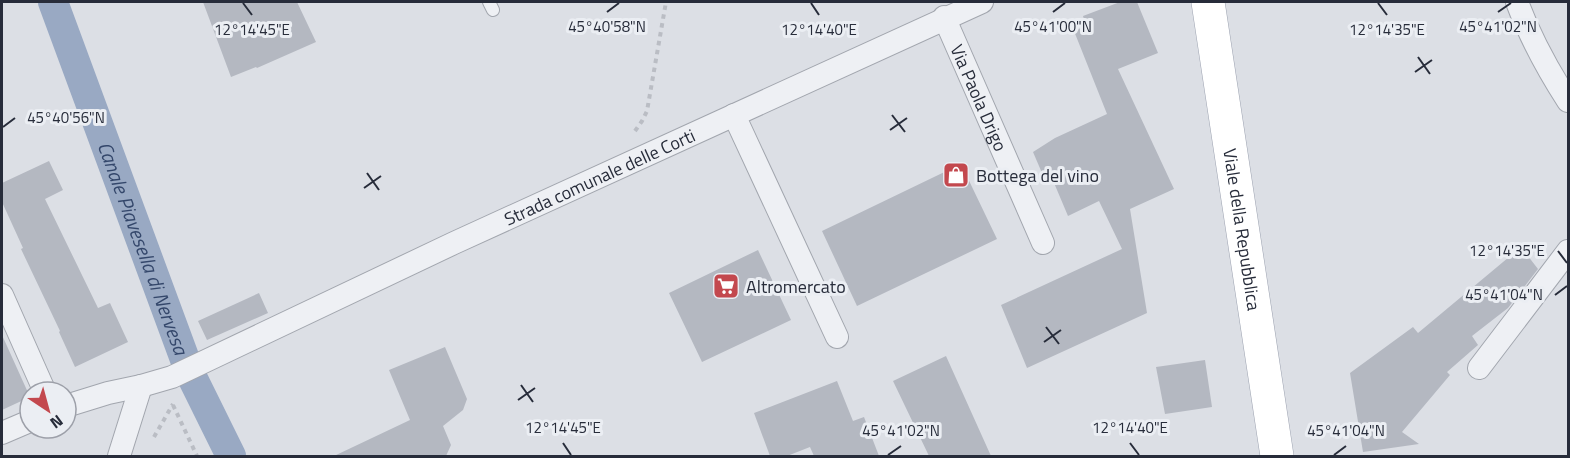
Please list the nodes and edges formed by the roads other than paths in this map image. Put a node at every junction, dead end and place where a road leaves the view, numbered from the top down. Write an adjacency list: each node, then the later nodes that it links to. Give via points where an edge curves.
1 (981, 2): 4 (street, Strada comunale delle Corti)
2 (1208, 2): 18 (main road, Viale della Repubblica)
3 (1517, 2): 5 (street, via 1547,68)
4 (944, 17): 6 (street, Strada comunale delle Corti); 7 (street, Via Paola Drigo)
5 (1569, 101)
6 (734, 116): 10 (street); 13 (street, Strada comunale delle Corti, via 172,376)
7 (1043, 243)
8 (1569, 251): 11 (street)
9 (2, 295): 12 (street)
10 (837, 337)
11 (1479, 368)
12 (40, 380)
13 (141, 386): 14 (street, Strada comunale delle Corti); 17 (street)
14 (78, 402)
15 (18, 426): 16 (street)
16 (2, 433)
17 (119, 456)
18 (1277, 456)

